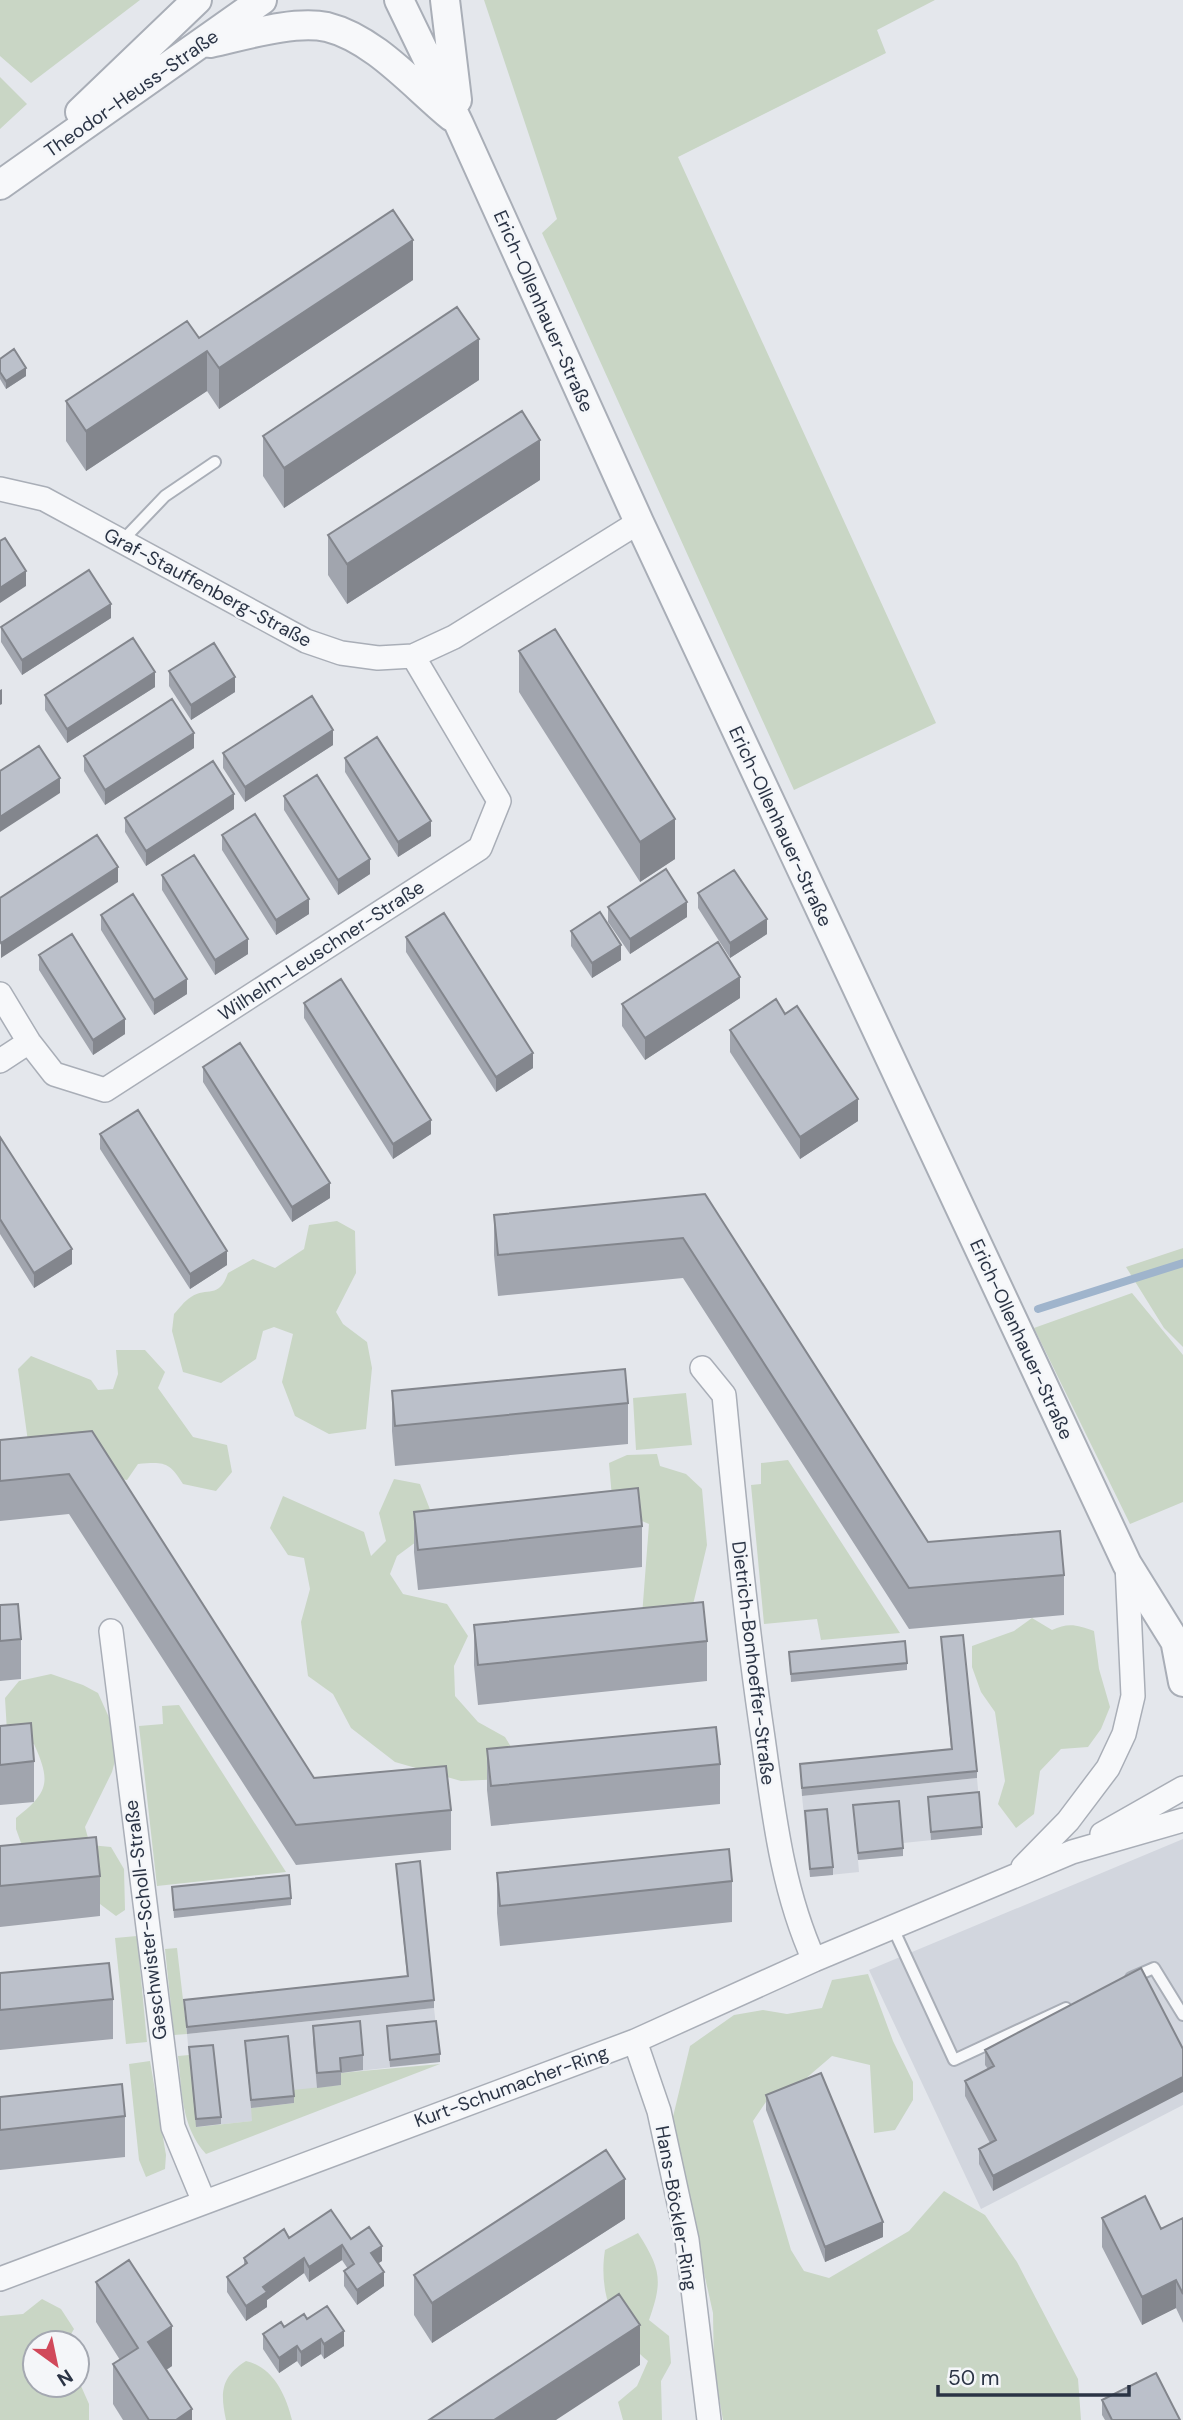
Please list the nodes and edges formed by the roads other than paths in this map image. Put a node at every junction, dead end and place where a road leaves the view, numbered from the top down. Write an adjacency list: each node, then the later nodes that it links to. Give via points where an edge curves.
1 (197, 0): 7 (street)
2 (262, 0): 5 (street, Theodor-Heuss-Straße)
3 (399, 0): 6 (street, Erich-Ollenhauer-Straße)
4 (445, 0): 6 (street)
5 (198, 45): 6 (street, via 280,28 325,27 362,41); 7 (street, Theodor-Heuss-Straße)
6 (459, 124): 10 (street, Erich-Ollenhauer-Straße)
7 (6, 181)
8 (215, 462): 11 (lane, via 165,496)
9 (0, 489): 11 (street, Graf-Stauffenberg-Straße, via 44,499)
10 (639, 522): 12 (street, Graf-Stauffenberg-Straße, via 454,636); 17 (street, Erich-Ollenhauer-Straße)
11 (122, 541): 12 (street, Graf-Stauffenberg-Straße, via 306,641 341,653)
12 (413, 656): 14 (street, Wilhelm-Leuschner-Straße, via 499,801 480,848 104,1090 54,1074)
13 (0, 994): 14 (street, Wilhelm-Leuschner-Straße)
14 (29, 1042): 15 (street)
15 (0, 1061)
16 (702, 1368): 26 (street, Dietrich-Bonhoeffer-Straße, via 724,1395 750,1650 780,1859 798,1924)
17 (1127, 1564): 19 (street, Erich-Ollenhauer-Straße); 24 (street, Kurt-Schumacher-Ring, via 1133,1696 1124,1734 1108,1768 1068,1821)
18 (111, 1631): 31 (street, Geschwister-Scholl-Straße, via 173,2127)
19 (1179, 1650): 20 (street, Erich-Ollenhauer-Straße)
20 (1183, 1682)
21 (1183, 1788): 23 (street, Kurt-Schumacher-Ring)
22 (1183, 1819): 23 (street, Kurt-Schumacher-Ring)
23 (1072, 1852): 24 (street, Kurt-Schumacher-Ring)
24 (1014, 1876): 25 (street, Kurt-Schumacher-Ring)
25 (892, 1926): 26 (street, Kurt-Schumacher-Ring); 28 (lane, via 954,2060)
26 (814, 1960): 30 (street, Kurt-Schumacher-Ring)
27 (1116, 1985): 29 (lane, via 1154,1968)
28 (1079, 2002)
29 (1183, 2015)
30 (635, 2040): 31 (street, Kurt-Schumacher-Ring); 33 (street, Hans-Böckler-Ring, via 659,2111 687,2240)
31 (204, 2202): 32 (street, Kurt-Schumacher-Ring)
32 (0, 2279)
33 (709, 2420)

